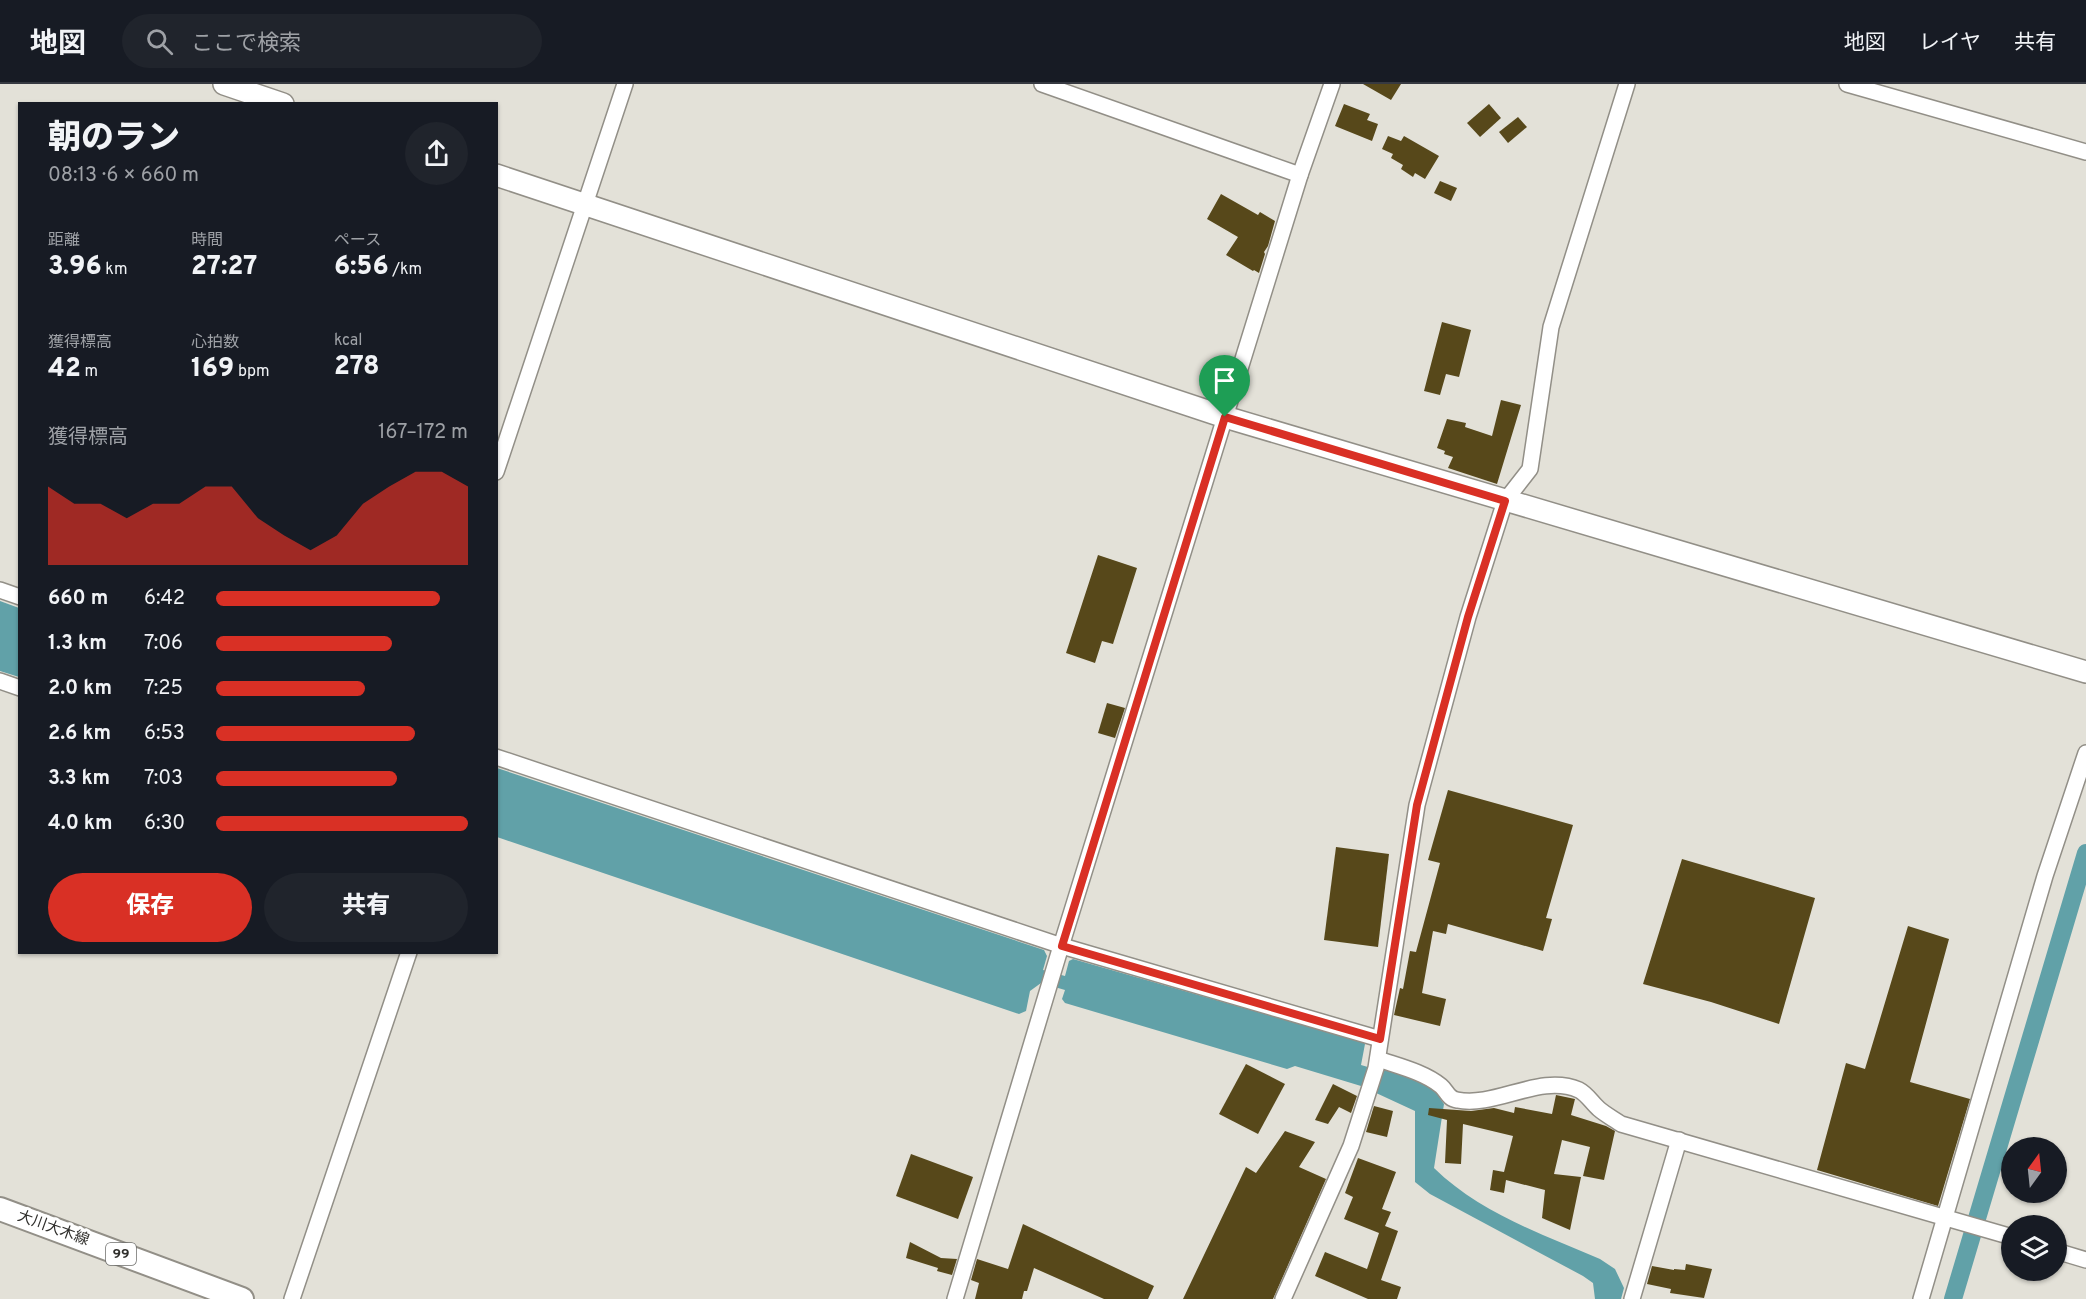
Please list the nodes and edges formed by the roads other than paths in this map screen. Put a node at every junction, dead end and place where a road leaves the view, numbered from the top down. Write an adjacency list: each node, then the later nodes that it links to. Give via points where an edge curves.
1 (224, 84): 7 (street)
2 (625, 84): 11 (street)
3 (1042, 84): 9 (street)
4 (1332, 84): 9 (street)
5 (1627, 84): 14 (street, via 1551,327 1530,469)
6 (1847, 84): 8 (street)
7 (277, 102)
8 (2086, 152)
9 (1300, 175): 12 (street)
10 (498, 176): 11 (street)
11 (586, 205): 12 (street); 13 (street)
12 (1225, 417): 14 (street); 22 (street)
13 (498, 466)
14 (1505, 501): 17 (street); 24 (street, via 1468,617 1417,805)
15 (0, 590): 16 (street)
16 (18, 596)
17 (2086, 672)
18 (0, 681): 19 (street)
19 (18, 687)
20 (2086, 753): 28 (street, via 2045,876)
21 (498, 758): 22 (street)
22 (1060, 951): 24 (street); 35 (street)
23 (408, 954): 34 (street)
24 (1380, 1039): 25 (street)
25 (1378, 1059): 26 (street, via 1442,1086 1450,1098 1457,1100 1472,1101 1565,1085 1582,1091 1597,1108 1621,1124); 36 (street, via 1351,1146)
26 (1679, 1140): 28 (street); 37 (street)
27 (0, 1209): 32 (main road, 大川大木線 / 99)
28 (1945, 1218): 29 (street); 38 (street)
29 (2001, 1235)
30 (2067, 1254): 31 (street)
31 (2086, 1260)
32 (217, 1295): 33 (main road, 大川大木線 / 99)
33 (242, 1299)
34 (292, 1299)
35 (955, 1299)
36 (1283, 1299)
37 (1632, 1299)
38 (1922, 1299)

